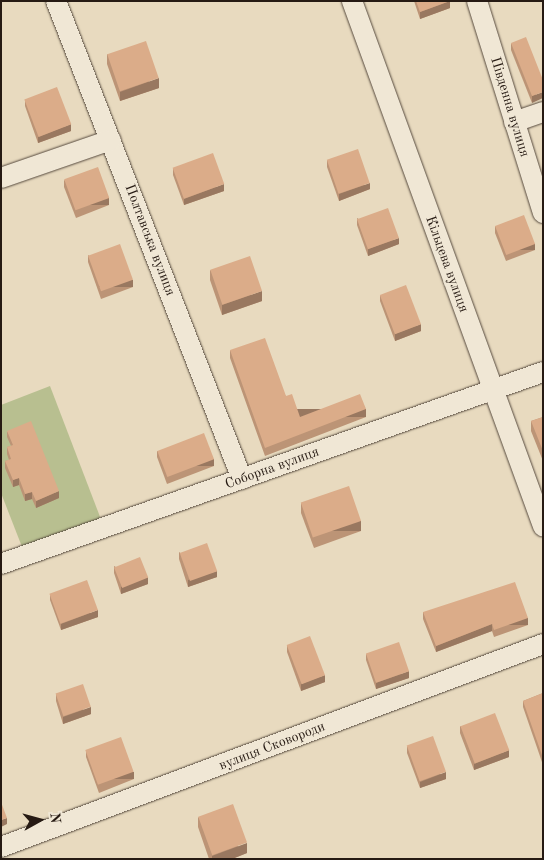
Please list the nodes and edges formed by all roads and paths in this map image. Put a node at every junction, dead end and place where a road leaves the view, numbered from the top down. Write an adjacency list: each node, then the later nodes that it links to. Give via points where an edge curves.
1 (56, 1): 6 (street, Полтавська вулиця)
2 (352, 1): 10 (street, Кільцева вулиця)
3 (477, 1): 5 (street, Південна вулиця)
4 (543, 112): 5 (street)
5 (514, 122): 8 (street, Південна вулиця)
6 (111, 140): 7 (street); 11 (street, Полтавська вулиця)
7 (1, 178)
8 (543, 213)
9 (543, 372): 10 (street, Соборна вулиця)
10 (492, 390): 11 (street, Соборна вулиця); 12 (street, Кільцева вулиця)
11 (242, 479): 13 (street, Соборна вулиця)
12 (543, 526)
13 (1, 564)
14 (543, 644): 15 (street, вулиця Сковороди)
15 (1, 847)

